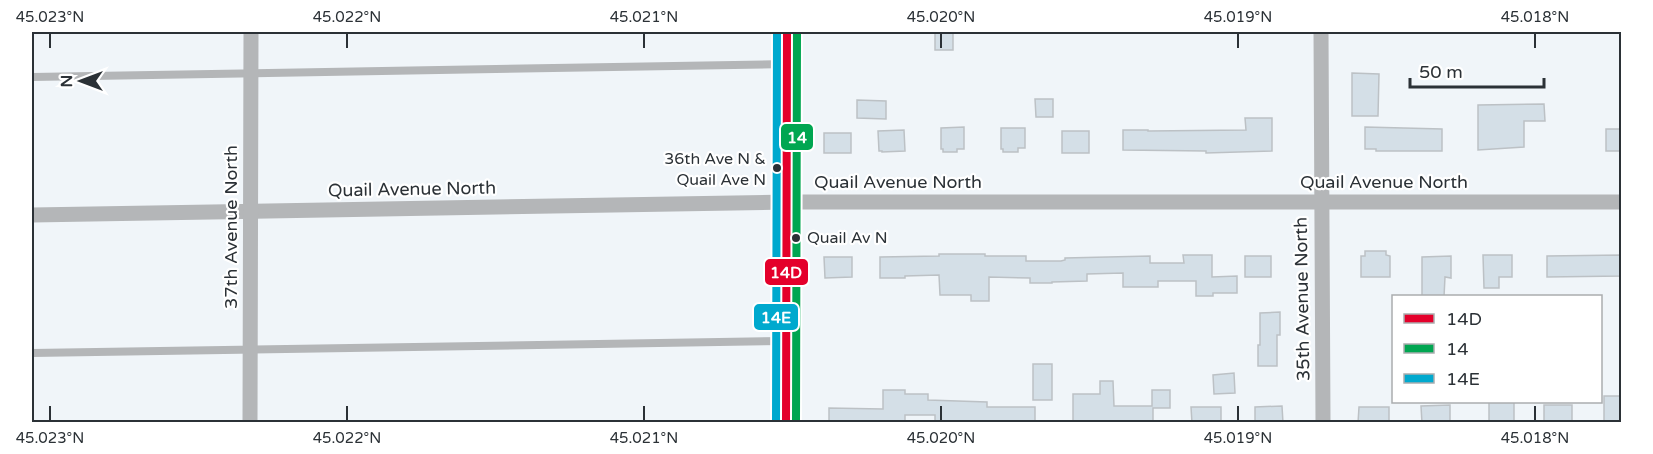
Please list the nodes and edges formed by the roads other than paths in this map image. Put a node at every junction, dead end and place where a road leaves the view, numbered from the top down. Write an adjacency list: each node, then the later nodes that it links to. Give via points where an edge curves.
1 (251, 32): 5 (street, 37th Avenue North)
2 (787, 32): 4 (street)
3 (1321, 32): 8 (street, 35th Avenue North)
4 (787, 64): 5 (lane); 7 (street)
5 (251, 73): 6 (lane); 10 (street, 37th Avenue North)
6 (32, 77)
7 (787, 202): 8 (street, Quail Avenue North); 10 (street, Quail Avenue North); 12 (street)
8 (1321, 202): 9 (street, Quail Avenue North); 17 (street, 35th Avenue North)
9 (1622, 202)
10 (250, 211): 11 (street, Quail Avenue North); 13 (street, 37th Avenue North)
11 (32, 214)
12 (787, 341): 13 (lane); 16 (street)
13 (251, 349): 14 (lane); 15 (street, 37th Avenue North)
14 (32, 353)
15 (250, 423)
16 (786, 423)
17 (1323, 423)

